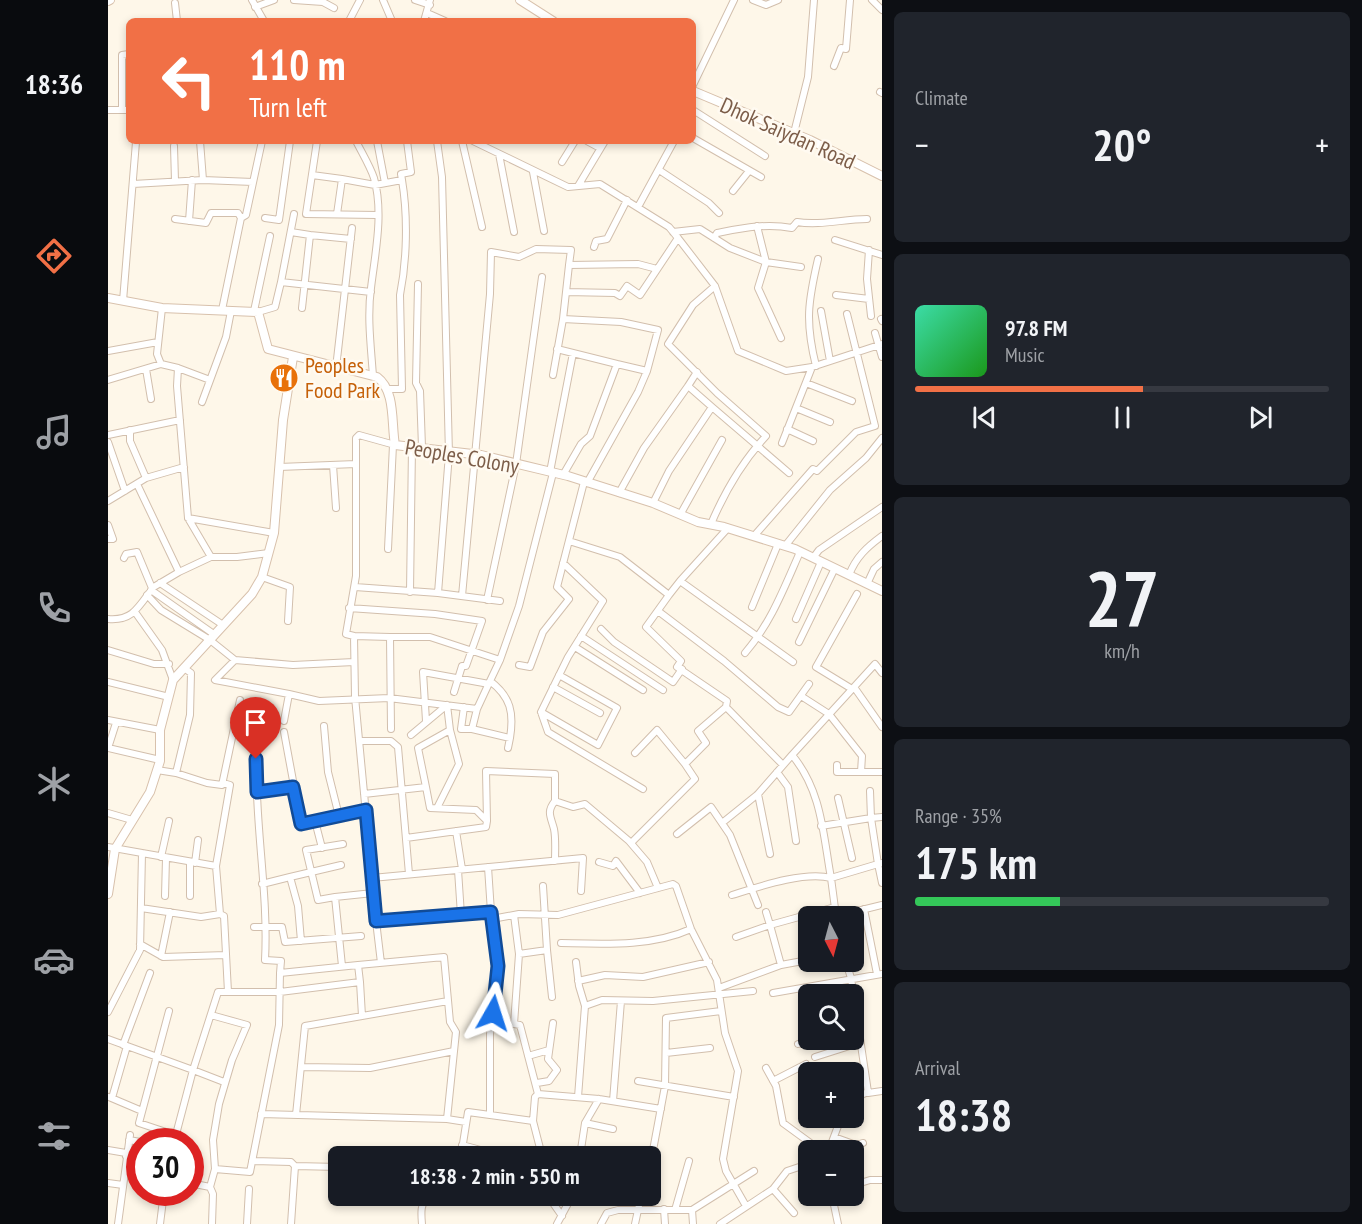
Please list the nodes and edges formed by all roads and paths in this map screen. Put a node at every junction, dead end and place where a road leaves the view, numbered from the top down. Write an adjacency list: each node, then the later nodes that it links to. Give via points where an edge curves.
1 (274, 0): 14 (street)
2 (294, 0): 16 (street, via 322,2)
3 (360, 0): 21 (street)
4 (383, 0): 22 (street)
5 (415, 0): 15 (street)
6 (520, 0): 25 (street)
7 (734, 0): 28 (street)
8 (753, 0): 9 (street, via 766,5)
9 (778, 0)
10 (814, 0): 33 (street, via 808,77)
11 (850, 0): 27 (street, via 846,49 842,48)
12 (872, 0): 17 (street)
13 (175, 3): 19 (street)
14 (254, 3): 20 (street)
15 (430, 3): 18 (street)
16 (334, 8)
17 (882, 10)
18 (427, 13): 23 (street); 24 (street)
19 (177, 18)
20 (262, 18)
21 (351, 18)
22 (391, 18)
23 (425, 18)
24 (438, 18)
25 (548, 18)
26 (126, 54): 31 (street, via 122,55)
27 (834, 66)
28 (696, 79)
29 (696, 92): 33 (street, Dhok Saiydan Road)
30 (108, 110): 31 (street)
31 (126, 110)
32 (696, 112): 53 (street)
33 (794, 133): 58 (street, Dhok Saiydan Road)
34 (696, 140): 56 (street)
35 (136, 144): 68 (street)
36 (200, 144): 63 (street)
37 (261, 144): 66 (street)
38 (290, 144): 79 (street, via 279,220)
39 (317, 144): 59 (street)
40 (357, 144): 69 (street)
41 (378, 144): 67 (street)
42 (407, 144): 64 (street, via 411,172 401,174)
43 (437, 144): 171 (street, via 442,177)
44 (463, 144): 84 (street)
45 (481, 144): 52 (street)
46 (573, 144): 54 (street)
47 (593, 144): 51 (street)
48 (603, 144): 51 (street)
49 (672, 144): 55 (street)
50 (174, 146): 65 (street)
51 (600, 148): 70 (street)
52 (499, 154): 57 (street); 88 (street)
53 (765, 156)
54 (562, 162)
55 (659, 170): 73 (street); 74 (street, via 709,202)
56 (749, 171): 60 (street); 71 (street)
57 (533, 172): 70 (street, via 568,188); 86 (street)
58 (880, 172)
59 (312, 175): 61 (street); 76 (street, via 306,214)
60 (761, 177)
61 (342, 179): 69 (street); 76 (street)
62 (192, 180): 63 (street); 65 (street); 82 (street)
63 (203, 180): 66 (street)
64 (402, 180): 67 (street); 151 (street, via 402,388)
65 (175, 181): 68 (street)
66 (253, 182): 78 (street, via 246,215)
67 (385, 183): 69 (street)
68 (133, 184): 115 (street)
69 (375, 185): 77 (street)
70 (578, 186): 72 (street, via 600,184)
71 (733, 191)
72 (627, 200): 73 (street); 96 (street, via 607,239 596,241)
73 (638, 207): 89 (street)
74 (718, 213)
75 (294, 214): 87 (street)
76 (338, 214): 77 (street)
77 (377, 215): 110 (street)
78 (241, 218): 82 (street, via 238,213 211,213 207,222); 118 (street)
79 (265, 218)
80 (175, 219): 82 (street)
81 (867, 219): 83 (street, via 797,222 792,228)
82 (189, 221)
83 (757, 225): 93 (street, via 717,233); 100 (street)
84 (482, 227)
85 (352, 228): 94 (street)
86 (544, 231)
87 (291, 232): 90 (street); 105 (street)
88 (514, 232)
89 (673, 232): 92 (street); 93 (street, via 697,228)
90 (310, 235): 94 (street); 107 (street)
91 (270, 236): 120 (street)
92 (678, 237): 103 (street); 108 (street)
93 (714, 238): 100 (street)
94 (351, 239): 109 (street)
95 (835, 240): 97 (street)
96 (594, 247)
97 (869, 250): 98 (street); 114 (street)
98 (882, 255)
99 (818, 259): 127 (street, via 807,309)
100 (766, 262): 102 (street); 126 (street, via 758,288)
101 (569, 265): 103 (street, via 638,264); 111 (street); 172 (street, via 571,250 536,249 519,257 491,252)
102 (801, 267)
103 (657, 269): 111 (street, via 640,295 627,286 620,296)
104 (542, 277): 174 (street)
105 (281, 282): 107 (street); 120 (street, via 275,308)
106 (418, 284): 169 (street, via 416,383 420,391)
107 (304, 285): 109 (street); 117 (street)
108 (715, 286): 139 (street, via 738,351 786,371); 144 (street, via 693,305 668,344)
109 (345, 291): 110 (street); 141 (street)
110 (371, 292): 146 (street)
111 (566, 292): 123 (street)
112 (836, 295): 114 (street)
113 (108, 298): 115 (street)
114 (869, 299): 122 (street)
115 (123, 301): 116 (street)
116 (162, 308): 118 (street); 128 (street)
117 (302, 308)
118 (227, 310): 120 (street); 148 (street, via 226,337)
119 (821, 311): 125 (street)
120 (256, 312): 134 (street, via 265,345)
121 (847, 314): 132 (street)
122 (871, 316)
123 (562, 319): 130 (street); 143 (street, via 621,322 658,330)
124 (875, 333): 129 (street)
125 (825, 337): 127 (street); 136 (street)
126 (781, 338)
127 (810, 339): 139 (street)
128 (158, 342): 131 (street); 137 (street)
129 (880, 345): 132 (street); 135 (street)
130 (557, 349): 133 (street); 145 (street)
131 (108, 351)
132 (855, 352): 136 (street); 196 (street, via 875,426 856,432 817,471 813,469)
133 (573, 353): 138 (street); 178 (street)
134 (293, 357): 141 (street); 177 (street)
135 (882, 357)
136 (830, 361): 139 (street)
137 (161, 364): 140 (street); 142 (street)
138 (617, 364): 143 (street); 180 (street, via 590,436)
139 (814, 366): 149 (street)
140 (178, 368): 148 (street); 157 (street)
141 (336, 368): 146 (street)
142 (146, 369): 147 (street); 152 (street)
143 (647, 371): 182 (street)
144 (697, 372): 150 (street); 170 (street, via 766,436)
145 (553, 375)
146 (373, 376): 151 (street, via 385,383)
147 (108, 380)
148 (210, 380): 154 (street)
149 (806, 383): 153 (street); 156 (street)
150 (688, 386): 155 (street); 185 (street, via 644,448)
151 (387, 389): 167 (street, Peoples Colony)
152 (151, 399)
153 (852, 401)
154 (202, 402)
155 (712, 407): 170 (street); 187 (street, via 669,471)
156 (796, 408): 158 (street); 159 (street)
157 (180, 420): 160 (street); 176 (street)
158 (830, 422)
159 (788, 429): 163 (street); 165 (street)
160 (130, 430): 161 (street); 181 (street, via 130,441)
161 (108, 435)
162 (722, 440): 190 (street)
163 (813, 441)
164 (108, 442): 184 (street)
165 (782, 443)
166 (881, 443): 200 (street, via 830,490)
167 (394, 445): 168 (street, Peoples Colony); 173 (street, via 357,436); 201 (street)
168 (412, 447): 169 (street, Peoples Colony); 219 (street)
169 (422, 447): 171 (street, Peoples Colony)
170 (756, 448): 179 (street); 192 (street, via 726,489)
171 (448, 450): 172 (street, Peoples Colony); 220 (street)
172 (476, 454): 174 (street, Peoples Colony); 223 (street)
173 (356, 464): 175 (street); 216 (street)
174 (516, 464): 178 (street, Peoples Colony); 224 (street)
175 (333, 465): 177 (street); 189 (street)
176 (184, 467): 181 (street); 191 (street)
177 (279, 467): 195 (street)
178 (552, 473): 180 (street, Peoples Colony); 247 (street, via 519,606)
179 (789, 473)
180 (563, 475): 182 (street, Peoples Colony)
181 (146, 478): 183 (street)
182 (585, 482): 185 (street, Peoples Colony); 199 (street)
183 (137, 484): 184 (street); 210 (street)
184 (125, 491): 186 (street)
185 (619, 493): 187 (street, Peoples Colony)
186 (108, 501)
187 (654, 503): 190 (street, Peoples Colony)
188 (882, 507): 206 (street, via 819,550)
189 (336, 508)
190 (680, 515): 192 (street, Peoples Colony)
191 (188, 518): 195 (street); 204 (street)
192 (711, 524): 194 (street, Peoples Colony)
193 (108, 525): 198 (street, via 112,539)
194 (728, 528): 196 (street, Peoples Colony); 213 (street)
195 (274, 533): 203 (street)
196 (754, 536): 200 (street, Peoples Colony)
197 (882, 536): 211 (street, via 855,561)
198 (108, 539)
199 (569, 542): 208 (street); 222 (street, via 620,557)
200 (782, 545): 202 (street, Peoples Colony); 226 (street)
201 (388, 549)
202 (800, 552): 206 (street, Peoples Colony); 237 (street)
203 (269, 553): 204 (street); 212 (street)
204 (211, 557): 210 (street)
205 (124, 558): 217 (street, via 137,552)
206 (817, 560): 209 (street, Peoples Colony); 231 (street)
207 (882, 562): 215 (street)
208 (563, 563): 236 (street, via 603,601); 251 (street, via 557,586 569,599 543,632 530,668)
209 (835, 568): 211 (street, Peoples Colony); 240 (street)
210 (179, 572): 214 (street)
211 (849, 575): 215 (street, Peoples Colony)
212 (261, 576): 232 (street, via 290,586); 233 (street, via 252,594)
213 (680, 580): 222 (street); 237 (street)
214 (160, 583): 217 (street); 233 (street)
215 (867, 584): 218 (street, Peoples Colony)
216 (356, 587): 219 (street); 227 (street)
217 (150, 591): 229 (street); 239 (street); 239 (street, via 161,610)
218 (882, 591)
219 (410, 592): 220 (street)
220 (438, 593): 223 (street)
221 (857, 594): 263 (street, via 816,667)
222 (669, 595): 228 (street)
223 (462, 596): 224 (street)
224 (487, 600): 225 (street)
225 (500, 601)
226 (752, 607)
227 (349, 608): 235 (street, via 346,634); 243 (street, via 482,621)
228 (658, 611): 254 (street, via 646,627 681,662 677,667); 268 (street, via 778,707 789,712)
229 (135, 612): 230 (street, via 125,619); 250 (street)
230 (108, 619)
231 (796, 619)
232 (288, 621)
233 (223, 625): 239 (street)
234 (601, 629): 254 (street, via 673,682)
235 (354, 636): 238 (street); 248 (street)
236 (581, 636): 241 (street); 265 (street)
237 (759, 636): 244 (street); 249 (street)
238 (390, 637): 243 (street, via 430,637); 271 (street)
239 (212, 638): 246 (street); 253 (street)
240 (799, 642)
241 (575, 646): 256 (street); 264 (street)
242 (108, 650): 250 (street, via 154,664)
243 (472, 650): 247 (street); 257 (street)
244 (745, 653)
245 (882, 657): 252 (street)
246 (235, 660): 248 (street, via 293,665); 267 (street, via 215,680)
247 (500, 660): 260 (street)
248 (354, 662): 270 (street)
249 (793, 662)
250 (169, 664): 258 (street)
251 (519, 664)
252 (875, 664): 255 (street); 263 (street)
253 (184, 668): 258 (street); 307 (street, via 190,673 190,715)
254 (682, 669): 276 (street, via 727,702)
255 (882, 673)
256 (559, 675): 262 (street); 278 (street, via 617,708 598,745)
257 (458, 679): 260 (street); 266 (street); 273 (street, via 423,672)
258 (173, 680): 269 (street)
259 (108, 682): 269 (street)
260 (490, 682): 277 (street); 294 (street, via 502,690 512,711)
261 (809, 684): 268 (street)
262 (554, 687): 278 (street); 279 (street)
263 (853, 688): 280 (street); 287 (street)
264 (643, 690)
265 (663, 690)
266 (454, 692)
267 (289, 694): 270 (street, via 319,700); 283 (street)
268 (801, 696): 280 (street)
269 (169, 697): 290 (street)
270 (355, 698): 271 (street); 295 (street)
271 (389, 698): 273 (street); 288 (street)
272 (240, 700): 308 (street)
273 (425, 701): 274 (street); 284 (street)
274 (447, 705): 275 (street); 284 (street); 291 (street)
275 (464, 707): 277 (street); 289 (street, via 461,729)
276 (726, 707): 300 (street, via 698,731 706,743); 301 (street)
277 (477, 709): 289 (street)
278 (541, 712): 311 (street, via 548,732)
279 (600, 713)
280 (829, 714): 298 (street); 305 (street, via 862,756)
281 (261, 716): 314 (street)
282 (108, 720): 285 (street)
283 (284, 721)
284 (426, 721): 293 (street)
285 (116, 723): 290 (street); 299 (street, via 108,748)
286 (324, 726): 322 (street, via 328,772)
287 (882, 727)
288 (391, 729)
289 (472, 729): 294 (street)
290 (160, 730): 299 (street)
291 (450, 730): 310 (street, via 418,748); 319 (street, via 459,764)
292 (284, 732): 309 (street)
293 (411, 735)
294 (510, 738): 296 (street)
295 (359, 741): 312 (street, via 392,741 398,747); 315 (street)
296 (508, 748)
297 (635, 753): 300 (street, via 657,730)
298 (792, 755): 301 (street); 331 (street, via 814,790)
299 (160, 760): 303 (street)
300 (685, 764): 337 (street, via 695,779)
301 (783, 765): 304 (street)
302 (837, 765): 305 (street, via 837,772)
303 (157, 770): 307 (street); 325 (street, via 150,792)
304 (777, 771): 316 (street); 336 (street, via 788,787)
305 (861, 772): 306 (street)
306 (882, 772)
307 (176, 773): 308 (street, via 207,783)
308 (223, 783): 350 (street, via 230,784)
309 (293, 787): 314 (street); 327 (street, via 301,824)
310 (426, 787): 312 (street); 319 (street, via 430,808)
311 (643, 789)
312 (401, 790): 315 (street); 334 (street)
313 (870, 791): 324 (street)
314 (257, 792): 359 (street)
315 (364, 794): 320 (street)
316 (758, 794): 329 (street); 342 (street)
317 (838, 798): 330 (street)
318 (555, 801): 328 (street, via 555,774 486,771); 337 (street, via 573,807 585,804); 345 (street, via 549,818 554,830)
319 (437, 808): 328 (street, via 476,810)
320 (366, 810): 322 (street); 356 (street)
321 (108, 813): 325 (street)
322 (339, 816): 327 (street)
323 (882, 817): 324 (street)
324 (872, 818): 330 (street); 348 (street)
325 (132, 820): 339 (street)
326 (169, 821): 343 (street)
327 (315, 821): 340 (street)
328 (487, 821): 332 (street, via 486,827)
329 (722, 823): 333 (street, via 711,807); 362 (street)
330 (842, 824): 331 (street); 344 (street)
331 (821, 826): 357 (street)
332 (456, 831): 334 (street); 352 (street)
333 (677, 834)
334 (406, 838): 354 (street)
335 (198, 840): 347 (street)
336 (796, 841)
337 (631, 843): 361 (street, via 647,862)
338 (343, 844): 340 (street)
339 (112, 848): 341 (street); 366 (street)
340 (322, 848): 353 (street, via 306,850)
341 (142, 853): 343 (street); 374 (street)
342 (770, 854)
343 (163, 857): 347 (street); 368 (street)
344 (852, 858)
345 (555, 861): 351 (street); 363 (street, via 583,858)
346 (599, 862): 365 (street, via 613,866 616,861)
347 (192, 863): 350 (street); 369 (street)
348 (880, 864): 357 (street); 358 (street)
349 (340, 866): 353 (street)
350 (216, 867): 378 (street)
351 (488, 867): 352 (street); 382 (street)
352 (460, 869): 354 (street); 379 (street)
353 (311, 872): 355 (street); 370 (street, via 318,900)
354 (409, 874): 356 (street)
355 (290, 877): 359 (street); 392 (street)
356 (372, 878): 364 (street)
357 (831, 878): 362 (street, via 806,878); 373 (street)
358 (882, 883)
359 (262, 884): 387 (street)
360 (543, 886): 381 (street)
361 (658, 888): 365 (street); 388 (street, via 676,886)
362 (752, 889): 367 (street); 372 (street)
363 (581, 891)
364 (373, 893): 370 (street); 384 (street)
365 (640, 893): 381 (street)
366 (108, 894)
367 (732, 895)
368 (165, 896)
369 (190, 896)
370 (335, 897): 391 (street)
371 (882, 904): 375 (street)
372 (758, 905)
373 (835, 906)
374 (141, 908): 376 (street); 394 (street)
375 (864, 909): 409 (street)
376 (170, 912): 378 (street, via 201,917); 398 (street)
377 (766, 912): 385 (street)
378 (220, 914): 397 (street, via 224,916)
379 (461, 915): 382 (street); 384 (street)
380 (514, 915): 381 (street); 382 (street); 396 (street)
381 (545, 915): 395 (street)
382 (492, 916): 463 (street, via 498,966 490,1034)
383 (798, 917): 385 (street)
384 (376, 921): 402 (street)
385 (770, 925): 390 (street); 404 (street)
386 (254, 927): 387 (street)
387 (267, 927): 392 (street, via 282,927 285,942); 408 (street, via 265,960 281,961)
388 (691, 929): 393 (street, via 674,937 632,944); 400 (street)
389 (361, 936): 391 (street)
390 (736, 937)
391 (339, 938): 392 (street); 405 (street)
392 (301, 941)
393 (561, 943)
394 (140, 944): 398 (street); 426 (street)
395 (547, 950): 396 (street); 420 (street)
396 (519, 954): 438 (street, via 514,1024 520,1025)
397 (226, 955): 398 (street); 416 (street)
398 (161, 956)
399 (576, 962): 411 (street)
400 (709, 962): 411 (street, via 643,977 605,975); 414 (street)
401 (798, 962): 404 (street)
402 (381, 963): 403 (street); 421 (street, via 444,957)
403 (358, 965): 405 (street); 412 (street)
404 (781, 965): 414 (street)
405 (342, 966): 408 (street)
406 (849, 972): 410 (street)
407 (150, 973): 431 (street)
408 (280, 973): 417 (street)
409 (880, 974): 410 (street)
410 (851, 978): 413 (street); 418 (street)
411 (578, 981): 423 (street)
412 (360, 982): 417 (street); 428 (street)
413 (852, 984)
414 (719, 988): 419 (street)
415 (753, 991): 419 (street)
416 (228, 992): 417 (street); 427 (street, via 218,992)
417 (280, 993): 461 (street, via 279,1025)
418 (773, 993)
419 (721, 996): 422 (street); 425 (street)
420 (552, 998)
421 (448, 1001): 428 (street); 436 (street, via 450,1022 456,1032)
422 (621, 1001): 423 (street, via 602,1000); 458 (street)
423 (585, 1006): 454 (street)
424 (169, 1011): 439 (street)
425 (721, 1011): 437 (street, via 666,1018); 455 (street, via 724,1033 738,1071)
426 (108, 1012)
427 (211, 1015): 444 (street); 447 (street, via 247,1025)
428 (362, 1016): 441 (street, via 305,1026)
429 (553, 1023): 433 (street)
430 (108, 1039): 431 (street)
431 (125, 1046): 439 (street); 456 (street)
432 (710, 1048): 437 (street)
433 (549, 1050): 438 (street); 448 (street, via 548,1061 557,1070 549,1081)
434 (837, 1050): 440 (street)
435 (860, 1050): 451 (street)
436 (454, 1051): 441 (street, via 370,1068); 464 (street)
437 (666, 1053): 449 (street)
438 (528, 1056): 448 (street)
439 (155, 1057): 444 (street); 460 (street)
440 (815, 1057)
441 (301, 1067): 462 (street)
442 (766, 1068): 446 (street)
443 (798, 1068): 446 (street)
444 (193, 1070): 447 (street); 469 (street)
445 (638, 1081): 449 (street)
446 (773, 1081): 473 (street, via 783,1123)
447 (224, 1082): 488 (street, via 213,1140)
448 (537, 1083): 452 (street)
449 (665, 1086): 455 (street); 459 (street)
450 (882, 1091): 451 (street)
451 (868, 1093): 453 (street)
452 (538, 1094): 454 (street); 465 (street)
453 (864, 1094)
454 (578, 1097): 457 (street)
455 (735, 1097): 493 (street, via 723,1151 724,1164)
456 (110, 1098): 460 (street)
457 (599, 1099): 458 (street); 467 (street)
458 (613, 1101): 459 (street)
459 (661, 1109): 480 (street)
460 (141, 1111): 468 (street, via 139,1123)
461 (261, 1114): 462 (street); 483 (street)
462 (296, 1115): 464 (street)
463 (490, 1115): 465 (street); 466 (street, via 468,1112)
464 (447, 1119): 466 (street)
465 (533, 1121): 478 (street)
466 (466, 1122): 476 (street)
467 (585, 1123): 471 (street); 479 (street)
468 (151, 1128)
469 (178, 1128)
470 (837, 1128): 472 (street)
471 (613, 1129)
472 (834, 1137): 474 (street); 475 (street)
473 (806, 1140)
474 (833, 1140)
475 (842, 1140)
476 (462, 1145): 477 (street)
477 (466, 1146)
478 (539, 1146)
479 (582, 1146)
480 (654, 1146)
481 (108, 1150): 482 (street)
482 (126, 1154): 494 (street)
483 (252, 1161): 485 (street, via 291,1162); 488 (street, via 250,1172)
484 (689, 1161): 508 (street)
485 (295, 1166): 486 (street); 516 (street)
486 (328, 1167)
487 (798, 1167): 498 (street, via 787,1171)
488 (215, 1169): 496 (street)
489 (754, 1171): 493 (street)
490 (882, 1180): 491 (street)
491 (864, 1182)
492 (108, 1184): 494 (street)
493 (734, 1184): 504 (street); 509 (street)
494 (123, 1185): 512 (street)
495 (204, 1186): 496 (street)
496 (210, 1187): 514 (street)
497 (249, 1189): 515 (street)
498 (773, 1189): 504 (street); 510 (street)
499 (162, 1206): 513 (street)
500 (422, 1206): 517 (street)
501 (555, 1206): 511 (street)
502 (567, 1206): 511 (street)
503 (639, 1206): 506 (street)
504 (746, 1206): 523 (street)
505 (834, 1206): 524 (street)
506 (638, 1209): 507 (street); 519 (street, via 607,1213); 520 (street)
507 (664, 1209): 508 (street); 521 (street)
508 (675, 1210): 509 (street)
509 (692, 1210): 522 (street)
510 (794, 1213)
511 (562, 1216): 518 (street)
512 (118, 1224)
513 (160, 1224)
514 (212, 1224)
515 (247, 1224)
516 (291, 1224)
517 (422, 1224)
518 (556, 1224)
519 (601, 1224)
520 (635, 1224)
521 (665, 1224)
522 (693, 1224)
523 (720, 1224)
524 (838, 1224)

